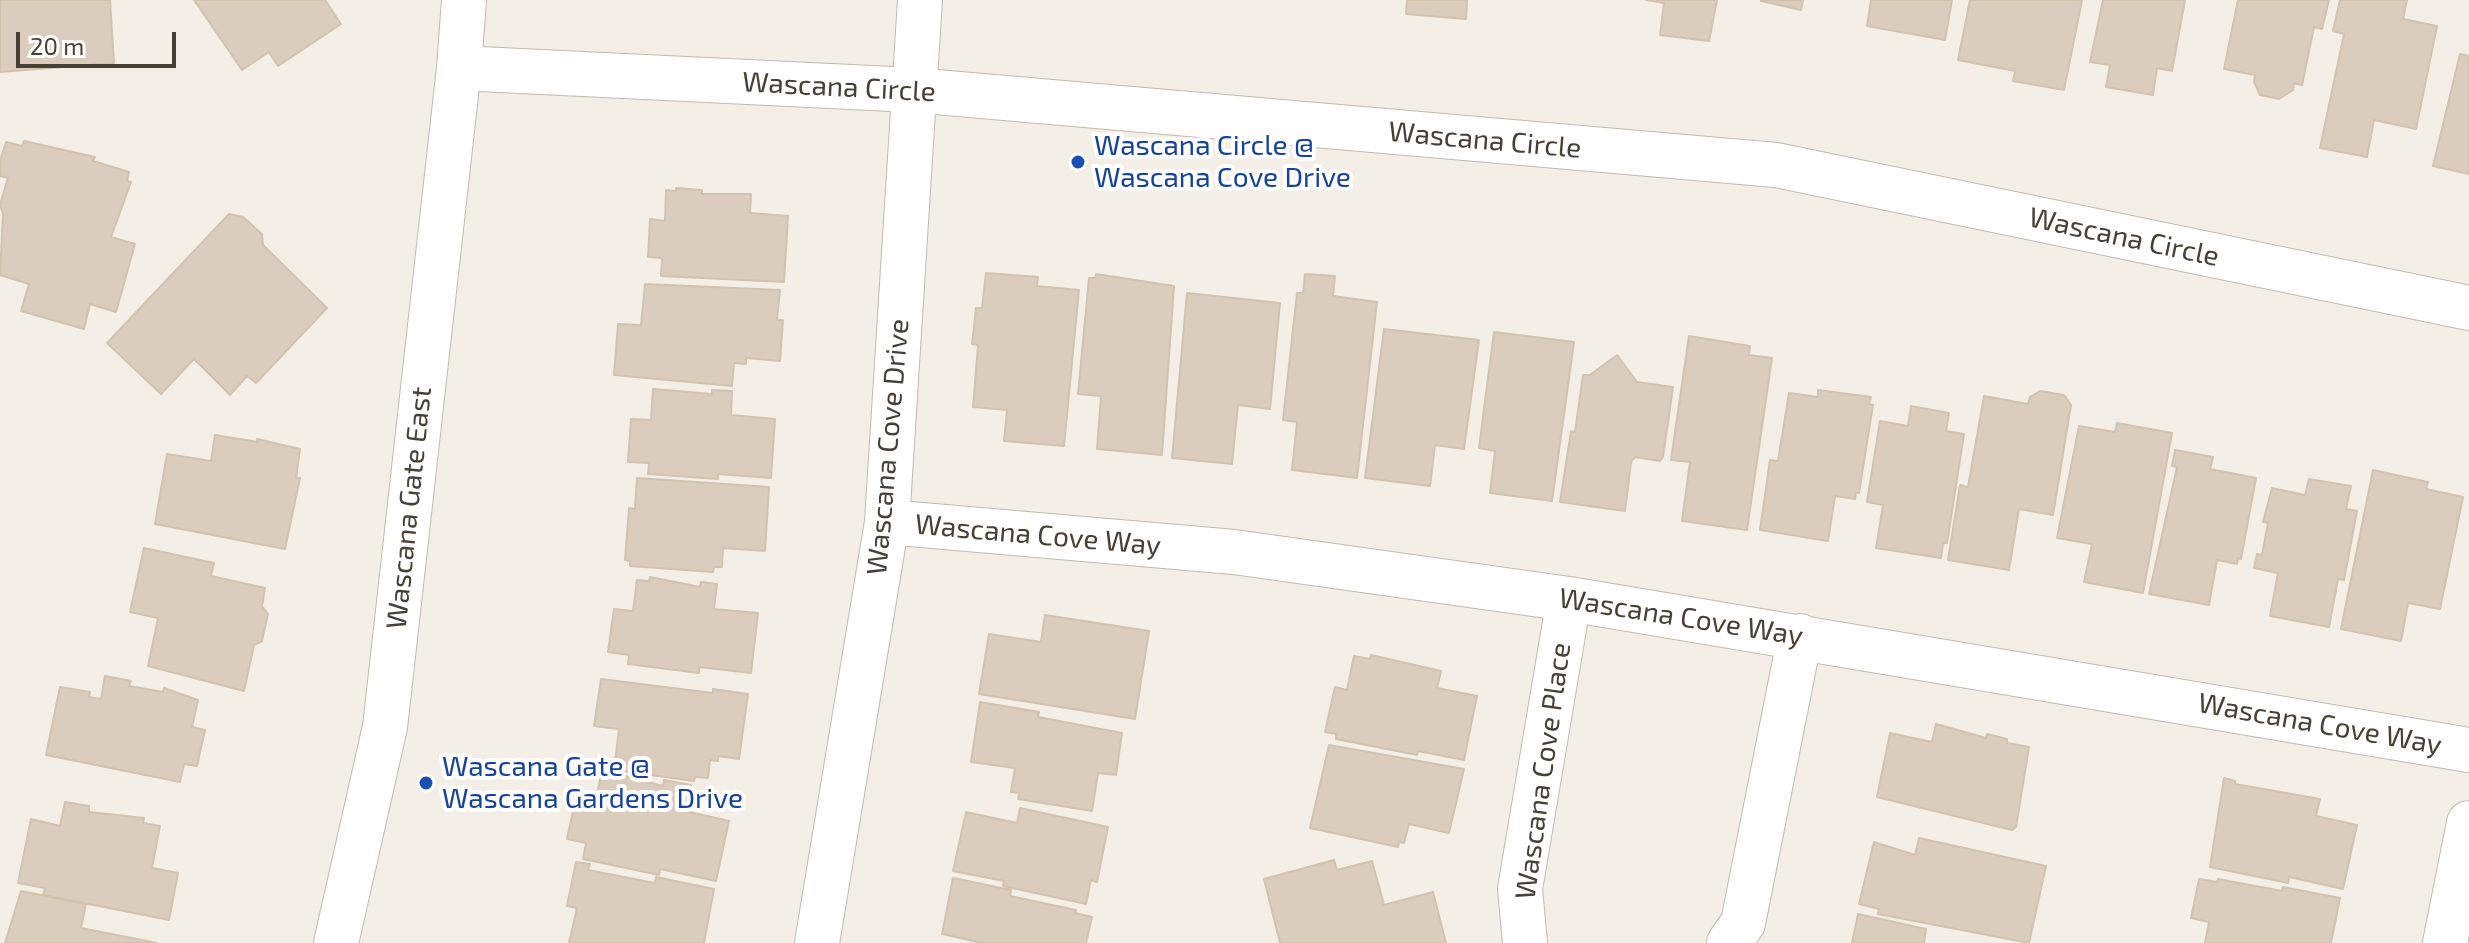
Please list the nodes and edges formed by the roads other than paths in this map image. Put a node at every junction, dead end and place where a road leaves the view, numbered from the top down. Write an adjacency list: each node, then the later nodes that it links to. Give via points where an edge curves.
1 (464, 0): 3 (street)
2 (920, 0): 4 (street, Wascana Cove Drive)
3 (459, 68): 4 (street, Wascana Circle); 11 (street, Wascana Gate East, via 385,727)
4 (913, 90): 5 (street, Wascana Circle, via 1776,165); 6 (street, Wascana Cove Drive)
5 (2469, 308)
6 (887, 522): 7 (street, Wascana Cove Way, via 1234,552); 12 (street, Wascana Cove Drive)
7 (1569, 599): 8 (street, Wascana Cove Way); 13 (street, Wascana Cove Place, via 1520,889)
8 (1800, 636): 9 (street, Wascana Cove Way); 14 (street, via 1743,923)
9 (2469, 750)
10 (2469, 823): 15 (street)
11 (336, 943)
12 (817, 943)
13 (1525, 943)
14 (1729, 943)
15 (2445, 943)

